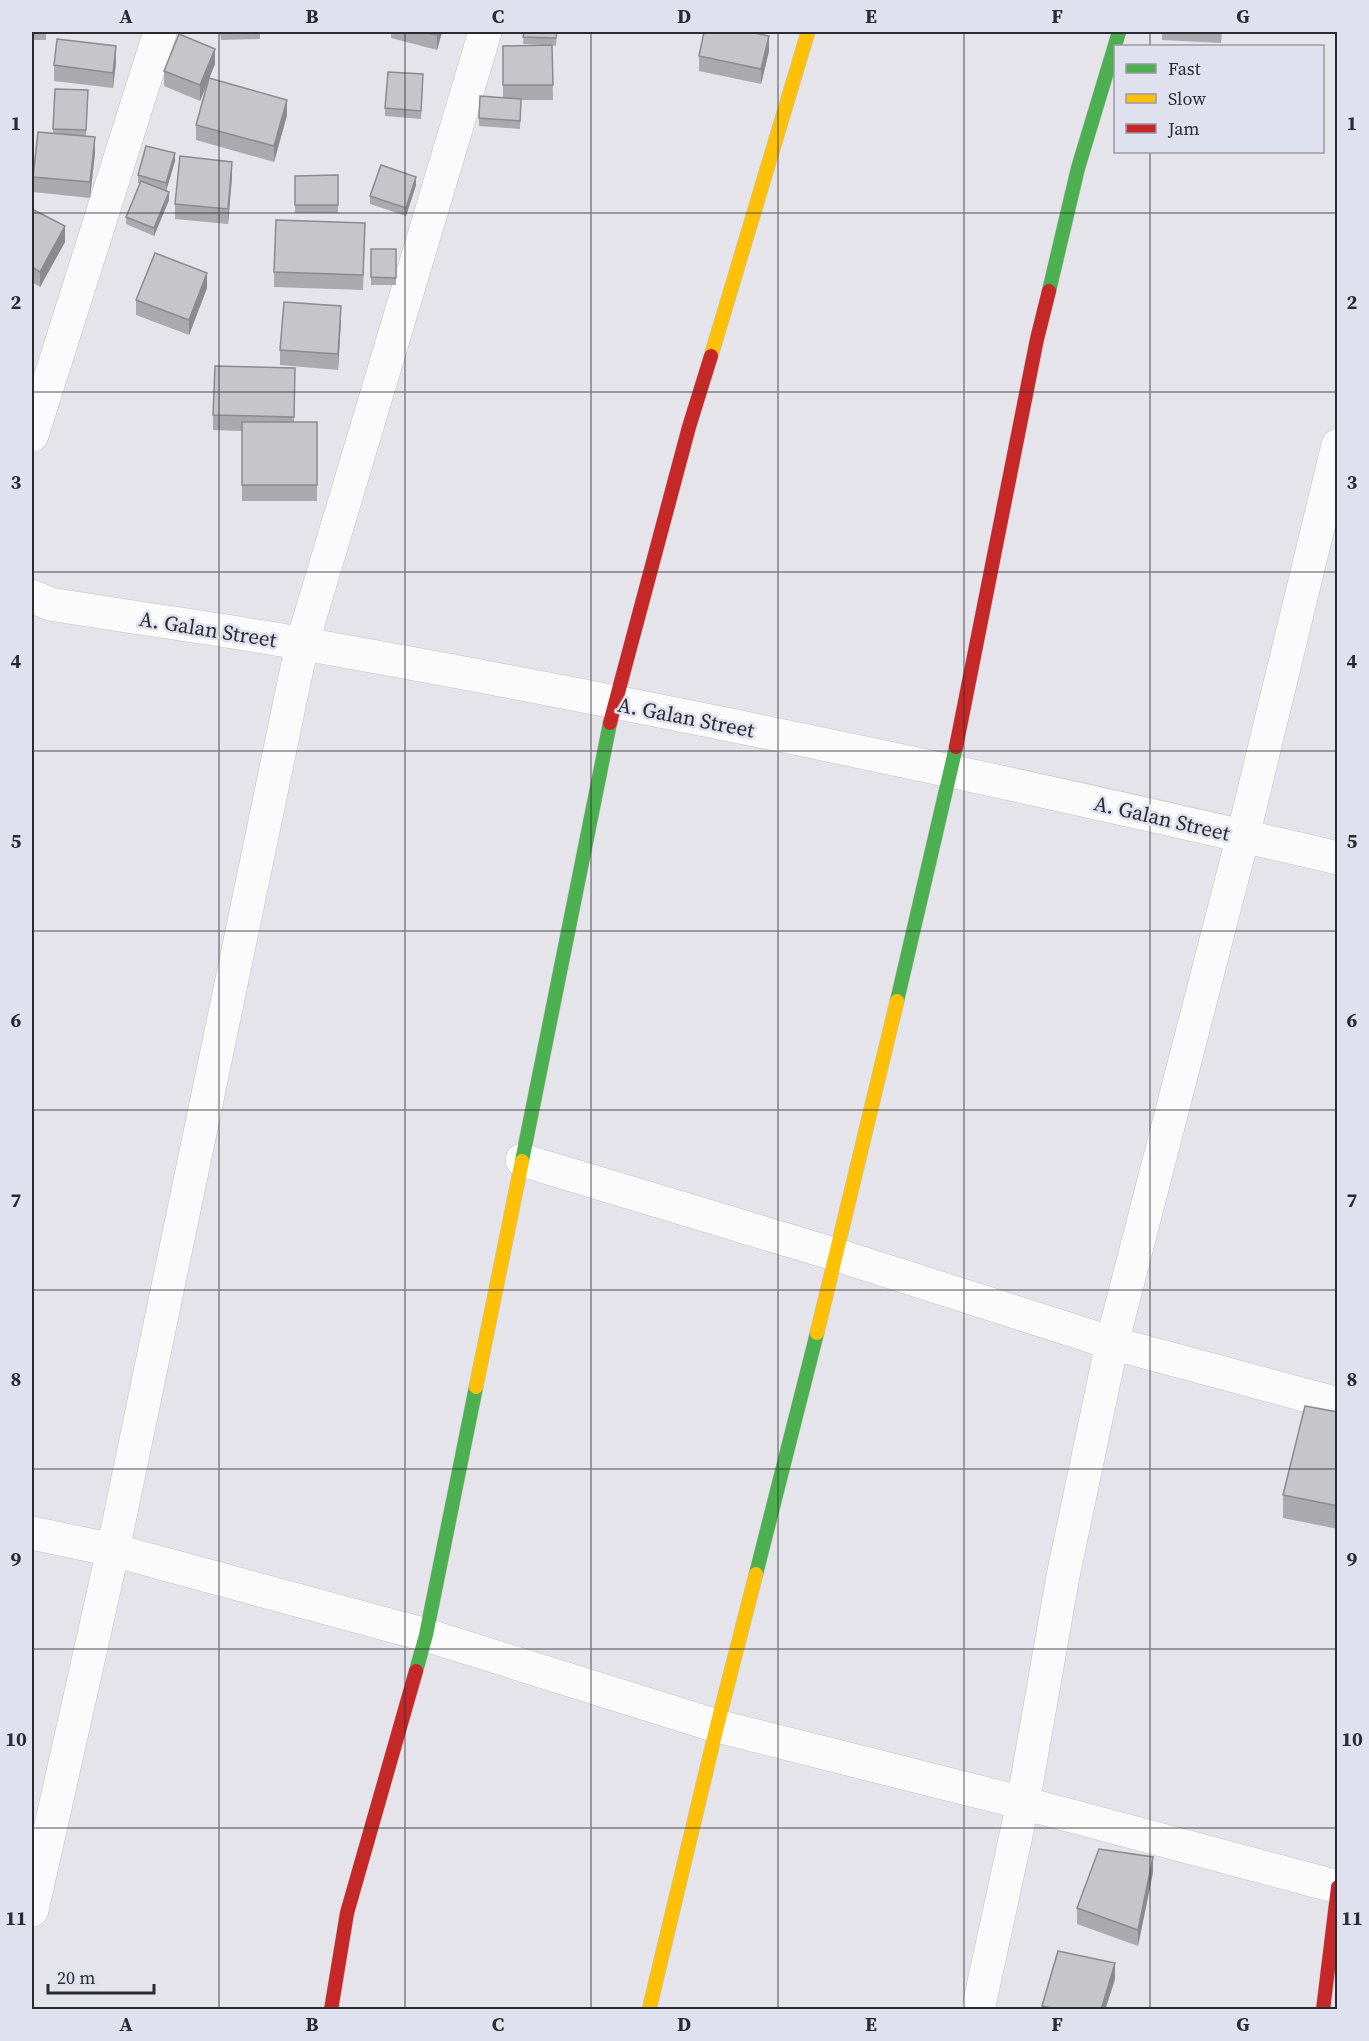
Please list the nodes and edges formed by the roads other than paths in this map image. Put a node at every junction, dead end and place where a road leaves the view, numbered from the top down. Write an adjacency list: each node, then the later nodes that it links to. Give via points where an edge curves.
1 (160, 32): 5 (street)
2 (484, 32): 8 (street)
3 (808, 32): 9 (street, via 689,427)
4 (1114, 49): 10 (street, via 1078,168 1036,339)
5 (32, 435)
6 (1338, 445): 11 (street)
7 (32, 596): 8 (street, A. Galan Street, via 50,604)
8 (302, 644): 9 (street, A. Galan Street); 18 (street)
9 (614, 702): 10 (street, A. Galan Street); 13 (street)
10 (951, 771): 11 (street, A. Galan Street); 14 (street)
11 (1243, 836): 12 (street, A. Galan Street); 15 (street)
12 (1338, 858)
13 (522, 1160): 14 (street); 19 (street)
14 (837, 1255): 15 (street); 20 (street)
15 (1112, 1343): 16 (street); 21 (street, via 1063,1576)
16 (1338, 1404)
17 (32, 1533): 18 (street)
18 (113, 1550): 19 (street); 23 (street)
19 (426, 1635): 20 (street); 24 (street, via 347,1913)
20 (717, 1726): 21 (street); 25 (street)
21 (1023, 1803): 22 (street); 26 (street)
22 (1338, 1887): 27 (street)
23 (32, 1910)
24 (331, 2010)
25 (649, 2010)
26 (978, 2010)
27 (1323, 2010)

